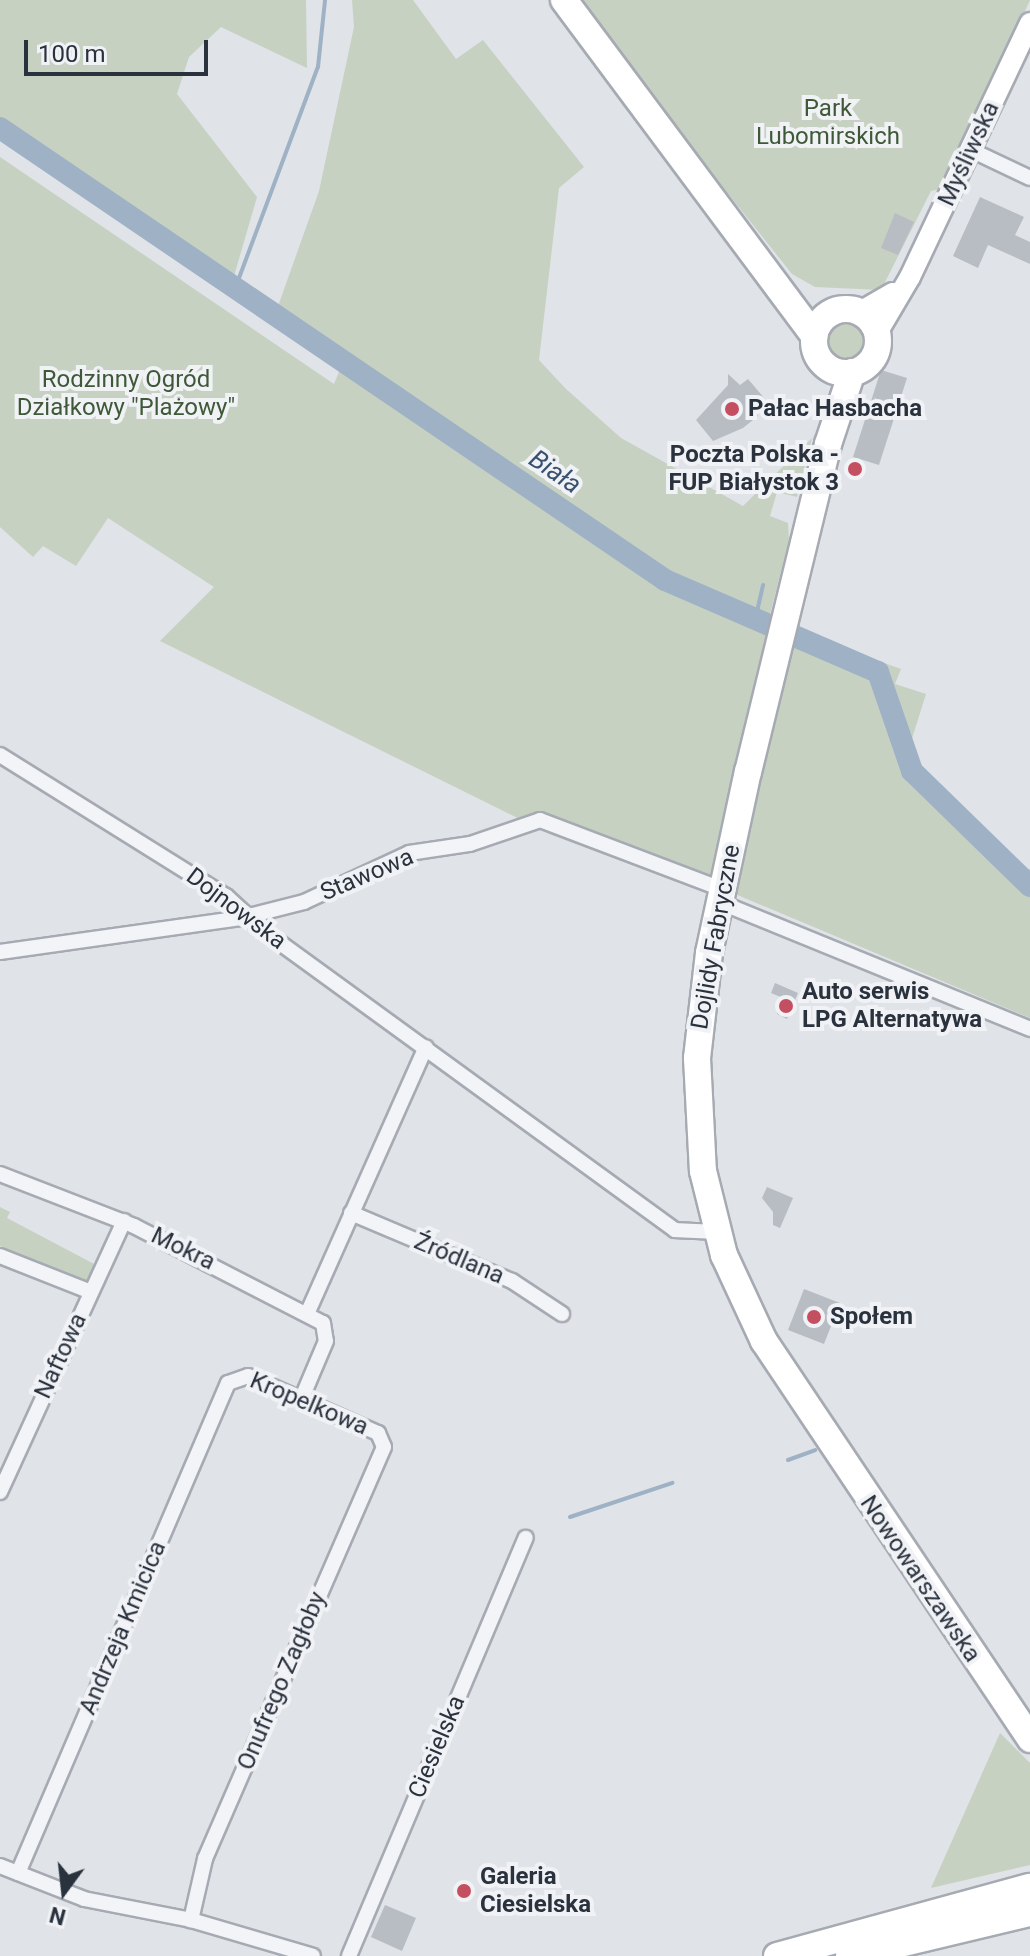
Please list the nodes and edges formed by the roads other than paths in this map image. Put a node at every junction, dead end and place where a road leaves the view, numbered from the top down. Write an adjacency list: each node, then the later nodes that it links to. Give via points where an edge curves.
1 (564, 0): 7 (highway, via 777,284)
2 (1030, 23): 3 (street, Myśliwska)
3 (971, 150): 4 (street); 5 (street, Myśliwska)
4 (1030, 178)
5 (906, 284): 6 (street); 8 (street, Myśliwska)
6 (860, 312): 7 (highway); 8 (highway)
7 (821, 325): 9 (highway, via 817,354)
8 (877, 333): 9 (highway, via 874,355)
9 (840, 369): 11 (highway, Dojlidy Fabryczne, via 828,444)
10 (0, 755): 12 (street, Dojnowska)
11 (721, 896): 12 (street, Stawowa, via 540,820 470,844 409,853 304,902); 14 (street, Stawowa); 19 (highway, Dojlidy Fabryczne, via 697,1058 703,1171)
12 (248, 915): 13 (street, Stawowa, via 135,938); 15 (street, Dojnowska)
13 (0, 952)
14 (1030, 1029)
15 (426, 1047): 17 (street); 19 (street, Dojnowska, via 675,1230)
16 (0, 1174): 18 (street, Mokra)
17 (351, 1213): 22 (street); 23 (street, Źródlana, via 512,1281)
18 (124, 1221): 21 (street, Naftowa); 22 (street, Mokra)
19 (716, 1232): 27 (highway, Dojlidy Fabryczne, via 764,1341)
20 (0, 1256): 21 (street)
21 (91, 1292): 28 (street, Naftowa)
22 (307, 1314): 25 (street, via 326,1329)
23 (562, 1314)
24 (228, 1383): 25 (street, Kropelkowa, via 242,1375); 34 (street, Andrzeja Kmicica)
25 (301, 1400): 26 (street, Kropelkowa, via 378,1433)
26 (384, 1447): 37 (street, Onufrego Zagłoby, via 205,1859)
27 (838, 1456): 30 (highway, Nowowarszawska)
28 (0, 1492)
29 (526, 1538): 39 (street, Ciesielska)
30 (1002, 1701): 31 (highway, Nowowarszawska); 32 (highway, Nowowarszawska)
31 (1030, 1723)
32 (1030, 1739)
33 (0, 1866): 34 (street)
34 (18, 1873): 37 (street, via 84,1899)
35 (1030, 1887): 40 (highway)
36 (1030, 1913): 41 (highway)
37 (191, 1920): 38 (street)
38 (313, 1956)
39 (349, 1956)
40 (777, 1956)
41 (849, 1956)

